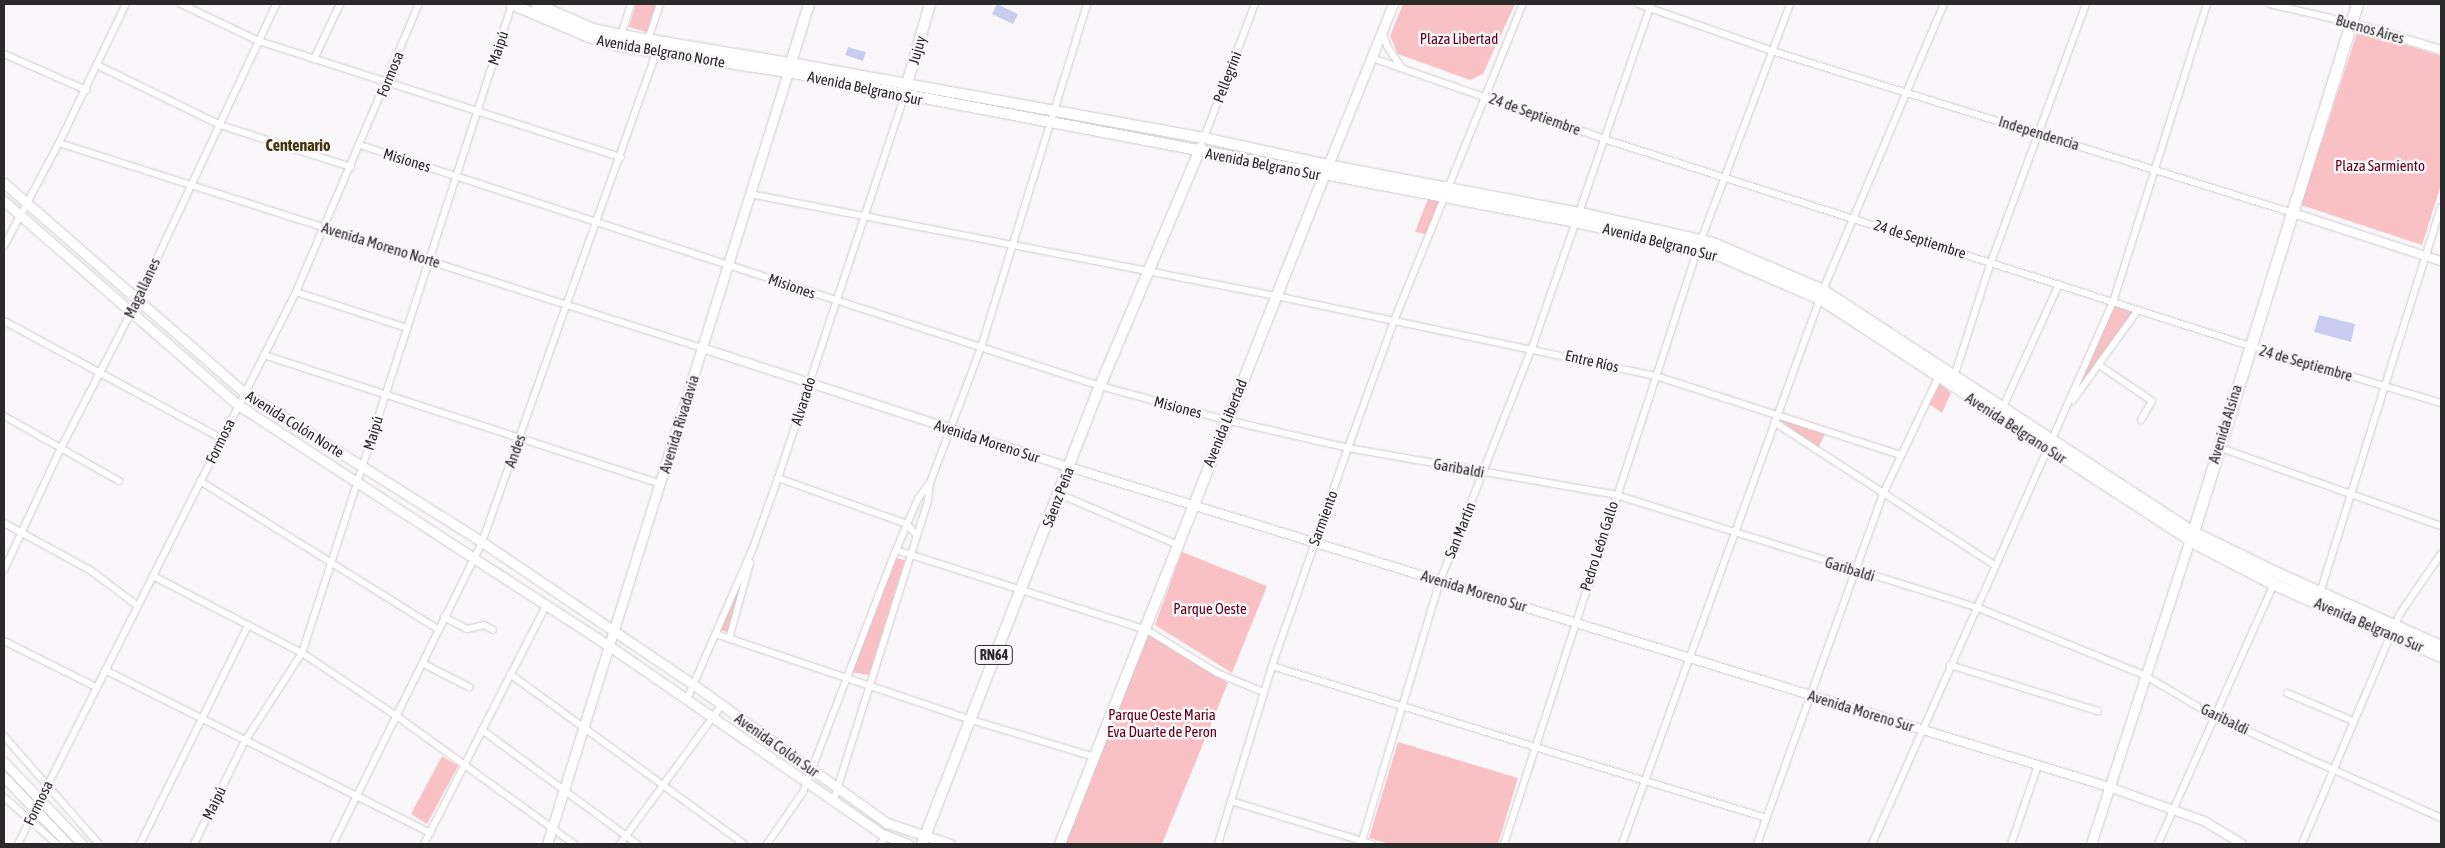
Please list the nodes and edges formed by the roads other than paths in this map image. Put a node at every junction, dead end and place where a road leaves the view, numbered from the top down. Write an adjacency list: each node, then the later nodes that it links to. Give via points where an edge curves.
1 (126, 4): 38 (street)
2 (181, 4): 28 (street)
3 (276, 4): 28 (street, Magallanes)
4 (340, 4): 37 (street)
5 (418, 4): 41 (street, Formosa)
6 (512, 4): 30 (main road, Avenida Belgrano Norte, via 588,38); 47 (street, Maipú)
7 (536, 4): 26 (main road, Avenida Belgrano Norte, via 594,29)
8 (631, 4): 26 (street)
9 (660, 4): 27 (street)
10 (809, 4): 39 (main road, Avenida Rivadavia)
11 (930, 4): 42 (main road, Jujuy)
12 (1087, 4): 48 (street)
13 (1255, 4): 52 (street, Pellegrini)
14 (1393, 4): 25 (main road, Avenida Libertad)
15 (1523, 4): 46 (street, Sarmiento)
16 (1638, 4): 23 (street, Independencia)
17 (1790, 4): 31 (street, Pedro León Gallo)
18 (1944, 4): 44 (street)
19 (2086, 4): 51 (street)
20 (2207, 4): 60 (street)
21 (2270, 4): 24 (street, Buenos Aires)
22 (2357, 4): 24 (highway, Avenida Alsina)
23 (1651, 6): 31 (street, Independencia); 53 (street, San Martín)
24 (2351, 23): 32 (street, Buenos Aires); 72 (highway, Avenida Alsina)
25 (1382, 32): 36 (main road, Avenida Libertad); 40 (street)
26 (621, 35): 27 (main road, Avenida Belgrano Norte); 30 (street)
27 (648, 40): 29 (main road, Avenida Belgrano Norte); 33 (street)
28 (259, 41): 37 (street); 50 (street, Magallanes)
29 (660, 42): 34 (street, Andes); 39 (main road, Avenida Belgrano Norte)
30 (618, 46): 33 (main road, Avenida Belgrano Norte)
31 (1772, 50): 44 (street, Independencia); 62 (street, Pedro León Gallo)
32 (2441, 50)
33 (644, 51): 34 (main road, Avenida Belgrano Norte)
34 (657, 53): 39 (main road, Avenida Belgrano Norte); 57 (street, Andes)
35 (4, 54): 43 (street)
36 (1372, 58): 40 (street, 24 de Septiembre); 58 (main road, Avenida Libertad)
37 (314, 59): 41 (street)
38 (97, 66): 43 (street); 50 (street)
39 (790, 67): 42 (main road, Avenida Belgrano Sur); 45 (main road, Avenida Belgrano Sur); 67 (main road, Avenida Rivadavia)
40 (1401, 67): 46 (street, 24 de Septiembre)
41 (387, 84): 47 (street); 55 (street, Formosa)
42 (907, 85): 45 (main road, Jujuy); 48 (main road, Avenida Belgrano Sur)
43 (86, 90): 54 (street)
44 (1908, 93): 51 (street, Independencia); 76 (street)
45 (904, 96): 49 (main road, Avenida Belgrano Sur); 74 (street, Alvarado)
46 (1484, 96): 53 (street, 24 de Septiembre); 66 (street, Sarmiento)
47 (477, 113): 57 (street); 61 (street, Maipú)
48 (1053, 113): 49 (street); 52 (main road, Avenida Belgrano Sur)
49 (1050, 123): 56 (main road, Avenida Belgrano Sur); 81 (street)
50 (220, 125): 59 (street); 65 (street, Magallanes)
51 (2041, 132): 60 (street, Independencia); 85 (street)
52 (1204, 138): 56 (main road, Pellegrini); 58 (main road, Avenida Belgrano Sur)
53 (1604, 139): 62 (street, 24 de Septiembre); 75 (street, San Martín)
54 (59, 143): 65 (street, Avenida Moreno Norte); 70 (street)
55 (360, 145): 59 (street, Formosa); 61 (street, Misiones)
56 (1199, 151): 63 (main road, Avenida Belgrano Sur); 87 (main road, Sáenz Peña)
57 (620, 157): 77 (street, Andes)
58 (1328, 165): 63 (main road, Avenida Libertad); 66 (main road, Avenida Belgrano Sur)
59 (351, 167): 78 (street, Formosa)
60 (2156, 170): 72 (street, Independencia); 94 (street)
61 (457, 175): 77 (street, Misiones); 83 (street, Maipú)
62 (1723, 175): 76 (street, 24 de Septiembre); 79 (street, Pedro León Gallo)
63 (1324, 176): 68 (main road, Avenida Belgrano Sur); 91 (main road, Avenida Libertad)
64 (4, 182): 70 (main road, Avenida Colón Norte)
65 (190, 187): 78 (street, Avenida Moreno Norte); 92 (street, Magallanes)
66 (1448, 188): 68 (street, Sarmiento); 75 (main road, Avenida Belgrano Sur)
67 (750, 194): 74 (street, Entre Ríos); 86 (main road, Avenida Rivadavia)
68 (1445, 198): 75 (main road, Avenida Belgrano Sur); 99 (street, Sarmiento)
69 (4, 201): 73 (main road, Avenida Colón Norte)
70 (28, 203): 73 (street); 92 (main road, Avenida Colón Norte)
71 (2441, 208): 82 (street)
72 (2293, 213): 82 (street, Independencia); 102 (highway, Avenida Alsina)
73 (21, 215): 80 (street); 97 (main road, Avenida Colón Norte)
74 (863, 216): 81 (street, Entre Ríos); 93 (street, Alvarado)
75 (1578, 217): 79 (main road, Avenida Belgrano Sur); 104 (street, San Martín)
76 (1854, 218): 85 (street, 24 de Septiembre); 90 (street)
77 (598, 222): 86 (street, Misiones); 95 (street, Andes)
78 (325, 228): 83 (street, Avenida Moreno Norte); 89 (street, Formosa)
79 (1700, 244): 90 (main road, Avenida Belgrano Sur); 109 (street, Pedro León Gallo)
80 (4, 246)
81 (1012, 246): 87 (street, Entre Ríos); 101 (street)
82 (2426, 256): 84 (street, Independencia); 113 (street)
83 (429, 260): 95 (street, Avenida Moreno Norte); 100 (street, Maipú)
84 (2441, 261)
85 (1991, 262): 88 (street, 24 de Septiembre); 110 (street)
86 (730, 264): 93 (street, Misiones); 103 (main road, Avenida Rivadavia)
87 (1148, 272): 91 (street, Entre Ríos); 112 (main road, Sáenz Peña)
88 (2059, 284): 94 (street, 24 de Septiembre); 118 (street)
89 (296, 292): 100 (street); 105 (street, Formosa)
90 (1821, 294): 107 (main road, Avenida Belgrano Sur); 121 (street)
91 (1276, 296): 99 (street, Entre Ríos); 122 (main road, Avenida Libertad)
92 (138, 299): 97 (street, Magallanes); 114 (main road, Avenida Colón Norte)
93 (836, 301): 101 (street, Misiones); 111 (street, Alvarado)
94 (2113, 302): 96 (street, 24 de Septiembre); 119 (street)
95 (568, 306): 103 (street, Avenida Moreno Norte); 127 (street, Andes)
96 (2138, 310): 102 (street, 24 de Septiembre); 106 (street)
97 (132, 312): 108 (street, Magallanes); 117 (main road, Avenida Colón Norte)
98 (4, 321): 108 (street)
99 (1394, 321): 104 (street, Entre Ríos); 131 (street, Sarmiento)
100 (407, 328): 115 (street, Maipú)
101 (981, 346): 112 (street, Misiones); 125 (street)
102 (2250, 346): 113 (street, 24 de Septiembre); 129 (highway, Avenida Alsina)
103 (702, 348): 111 (street, Avenida Moreno Sur); 141 (main road, Avenida Rivadavia)
104 (1532, 348): 109 (street, Entre Ríos); 135 (street, San Martín)
105 (264, 355): 114 (street, Formosa); 115 (street)
106 (2099, 365): 119 (street); 123 (street, via 2152,401)
107 (1941, 373): 110 (main road, Avenida Belgrano Sur); 132 (street)
108 (100, 374): 126 (street); 130 (street, Magallanes)
109 (1656, 376): 121 (street, Entre Ríos); 145 (street, Pedro León Gallo)
110 (1953, 381): 118 (main road, Avenida Belgrano Sur); 128 (main road, Avenida Belgrano Sur)
111 (809, 384): 125 (street, Avenida Moreno Sur); 136 (street, Alvarado)
112 (1100, 386): 122 (street, Misiones); 134 (main road, Sáenz Peña)
113 (2386, 386): 116 (street, 24 de Septiembre); 144 (street)
114 (244, 392): 117 (street, Formosa); 133 (main road, Avenida Colón Norte)
115 (385, 394): 127 (street); 133 (street, Maipú)
116 (2441, 403)
117 (238, 405): 126 (street, Formosa); 139 (main road, Avenida Colón Norte)
118 (2003, 407): 128 (main road, Avenida Belgrano Sur)
119 (2066, 409): 128 (street)
120 (4, 416): 130 (street)
121 (1779, 416): 124 (street); 132 (street, Entre Ríos)
122 (1226, 420): 131 (street, Garibaldi); 146 (main road, Avenida Libertad)
123 (2141, 420)
124 (1774, 422): 143 (street); 151 (street)
125 (949, 430): 134 (street, Avenida Moreno Sur); 140 (street)
126 (220, 438): 138 (street, Formosa)
127 (519, 438): 141 (street); 155 (street, Andes)
128 (2050, 444): 153 (main road, Avenida Belgrano Sur); 163 (street)
129 (2218, 447): 144 (street); 153 (highway, Avenida Alsina)
130 (61, 448): 137 (street); 150 (street, Magallanes)
131 (1348, 448): 135 (street, Garibaldi); 154 (street, Sarmiento)
132 (1900, 455): 143 (street)
133 (362, 466): 139 (street, Maipú); 155 (main road, Avenida Colón Norte)
134 (1069, 467): 142 (main road, Sáenz Peña / RN64); 146 (street, Avenida Moreno Sur)
135 (1483, 473): 145 (street, Garibaldi); 167 (street, San Martín)
136 (778, 478): 148 (street); 157 (street, Alvarado)
137 (120, 480)
138 (200, 481): 162 (street); 166 (street, Formosa)
139 (358, 482): 161 (main road, Avenida Colón Norte); 162 (street, Maipú)
140 (930, 483): 148 (street, via 918,499); 152 (street)
141 (660, 484): 179 (main road, Avenida Rivadavia)
142 (1059, 494): 156 (street); 169 (main road, Sáenz Peña / RN64)
143 (1883, 494): 163 (street); 165 (street)
144 (2353, 494): 149 (street); 170 (street)
145 (1616, 495): 151 (street, Garibaldi); 175 (street, Pedro León Gallo)
146 (1193, 505): 154 (street, Avenida Moreno Sur); 156 (main road, Avenida Libertad)
147 (4, 523): 150 (street)
148 (907, 524): 152 (street); 158 (street)
149 (2441, 526)
150 (21, 533): 164 (street, Magallanes); 171 (street, via 90,570)
151 (1736, 533): 165 (street, Garibaldi); 189 (street)
152 (917, 536): 159 (street)
153 (2191, 536): 168 (highway, Avenida Belgrano Sur); 170 (highway, Avenida Belgrano Sur); 195 (main road, Avenida Alsina)
154 (1314, 541): 167 (street, Avenida Moreno Sur); 192 (street, Sarmiento)
155 (482, 542): 161 (street, Andes); 179 (main road, Avenida Colón Norte)
156 (1178, 545): 180 (main road, Avenida Libertad)
157 (752, 548): 182 (street, Alvarado); 183 (street)
158 (896, 550): 159 (street); 196 (street)
159 (911, 554): 169 (street); 198 (street)
160 (2441, 554): 181 (street)
161 (475, 558): 172 (main road, Avenida Colón Norte); 174 (street, Andes)
162 (332, 562): 177 (street); 187 (street, Maipú)
163 (1994, 566): 173 (street)
164 (4, 570)
165 (1854, 570): 173 (street, Garibaldi); 203 (street)
166 (153, 576): 171 (street, Formosa); 176 (street)
167 (1440, 581): 175 (street, Avenida Moreno Sur); 206 (street, San Martín)
168 (2274, 584): 170 (highway, Avenida Belgrano Sur); 208 (street)
169 (1021, 590): 180 (street); 211 (main road, Sáenz Peña / RN64)
170 (2318, 597): 181 (highway, Avenida Belgrano Sur)
171 (138, 606): 193 (street, Formosa)
172 (546, 606): 185 (main road, Avenida Colón Norte); 194 (street)
173 (1976, 607): 191 (street); 195 (street, Garibaldi)
174 (444, 617): 177 (street, Andes); 178 (street, via 467,629 484,625)
175 (1575, 623): 189 (street, Avenida Moreno Sur); 219 (street, Pedro León Gallo)
176 (248, 625): 187 (street); 212 (street)
177 (438, 629): 190 (street, Andes)
178 (493, 630)
179 (612, 630): 185 (main road, Avenida Rivadavia); 197 (main road, Avenida Colón Sur)
180 (1147, 630): 201 (street, via 1217,673); 220 (main road, Avenida Libertad)
181 (2393, 630): 186 (highway, Avenida Belgrano Sur); 188 (highway, Avenida Belgrano Sur); 213 (street)
182 (716, 634): 183 (street); 197 (street, Alvarado)
183 (729, 639): 196 (street)
184 (4, 642): 199 (street)
185 (608, 645): 204 (main road, Avenida Colón Sur); 214 (main road, Avenida Rivadavia)
186 (2441, 646)
187 (302, 653): 209 (street); 218 (street, Maipú)
188 (2441, 656)
189 (1691, 657): 203 (street, Avenida Moreno Sur); 228 (street)
190 (424, 664): 200 (street); 209 (street, Andes)
191 (1950, 665): 207 (street); 215 (street)
192 (1272, 666): 201 (street, Sarmiento); 206 (street)
193 (105, 670): 199 (street, Formosa); 212 (street)
194 (510, 674): 214 (street); 216 (street)
195 (2144, 675): 208 (street, Garibaldi); 232 (main road, Avenida Alsina)
196 (846, 677): 198 (street); 224 (street)
197 (694, 685): 204 (street, Alvarado); 205 (main road, Avenida Colón Sur)
198 (870, 685): 211 (street); 231 (street)
199 (96, 687): 230 (street, Formosa)
200 (469, 687)
201 (1264, 692): 238 (street, Sarmiento)
202 (2287, 693): 213 (street)
203 (1809, 695): 215 (street, Avenida Moreno Sur); 241 (street)
204 (687, 699): 210 (main road, Avenida Colón Sur)
205 (721, 706): 210 (street); 224 (main road, Avenida Colón Sur)
206 (1403, 708): 219 (street); 248 (street, San Martín)
207 (2098, 711)
208 (2214, 716): 225 (street, Garibaldi); 239 (street)
209 (398, 717): 222 (street); 234 (street, Andes)
210 (713, 717): 227 (main road, Avenida Colón Sur); 229 (street)
211 (968, 719): 220 (street); 247 (main road, Sáenz Peña / RN64)
212 (202, 720): 218 (street); 254 (street)
213 (2354, 721): 225 (street)
214 (582, 729): 229 (street); 233 (main road, Avenida Rivadavia)
215 (1920, 729): 223 (street, Avenida Moreno Sur); 273 (street)
216 (482, 730): 222 (street); 233 (street)
217 (4, 736): 230 (street)
218 (245, 741): 234 (street); 255 (street, Maipú)
219 (1534, 748): 228 (street); 270 (street, Pedro León Gallo)
220 (1095, 757): 267 (main road, Avenida Libertad)
221 (4, 762): 237 (main road)
222 (464, 764): 243 (street); 244 (street)
223 (2038, 765): 232 (street, Avenida Moreno Sur); 274 (street)
224 (812, 768): 227 (street); 231 (main road, Avenida Colón Sur)
225 (2333, 770): 242 (street, Garibaldi); 278 (street)
226 (4, 777): 240 (main road)
227 (808, 780): 236 (main road, Avenida Colón Sur); 263 (street)
228 (1645, 781): 241 (street); 271 (street)
229 (664, 785): 245 (street); 262 (street)
230 (47, 786): 237 (street, Formosa); 253 (street)
231 (839, 787): 236 (street); 247 (main road, Avenida Colón Sur, via 887,823)
232 (2109, 787): 239 (street, Avenida Moreno Sur); 275 (main road, Avenida Alsina)
233 (564, 790): 243 (main road, Avenida Rivadavia); 245 (street)
234 (356, 794): 244 (street); 256 (street, Andes)
235 (4, 797): 240 (street)
236 (834, 799): 246 (main road, Avenida Colón Sur)
237 (40, 801): 240 (street, Formosa); 252 (main road)
238 (1232, 801): 248 (street); 268 (street, Sarmiento)
239 (2175, 809): 276 (street); 277 (street, Avenida Moreno Sur, via 2204,821)
240 (33, 815): 249 (street, Formosa); 250 (street); 251 (main road)
241 (1766, 818): 272 (street)
242 (2441, 818)
243 (552, 828): 258 (main road, Avenida Rivadavia); 259 (street)
244 (430, 833): 257 (street)
245 (626, 836): 260 (street); 261 (street)
246 (886, 836): 264 (street); 265 (main road, Avenida Colón Sur)
247 (924, 840): 266 (main road, Avenida Colón Sur)
248 (1361, 843): 269 (street)
249 (18, 844)
250 (57, 844)
251 (68, 844)
252 (82, 844)
253 (99, 844)
254 (140, 844)
255 (194, 844)
256 (333, 844)
257 (424, 844)
258 (547, 844)
259 (574, 844)
260 (620, 844)
261 (637, 844)
262 (744, 844)
263 (767, 844)
264 (880, 844)
265 (908, 844)
266 (950, 844)
267 (1060, 844)
268 (1218, 844)
269 (1372, 844)
270 (1504, 844)
271 (1622, 844)
272 (1758, 844)
273 (1872, 844)
274 (2011, 844)
275 (2092, 844)
276 (2158, 844)
277 (2242, 844)
278 (2302, 844)

